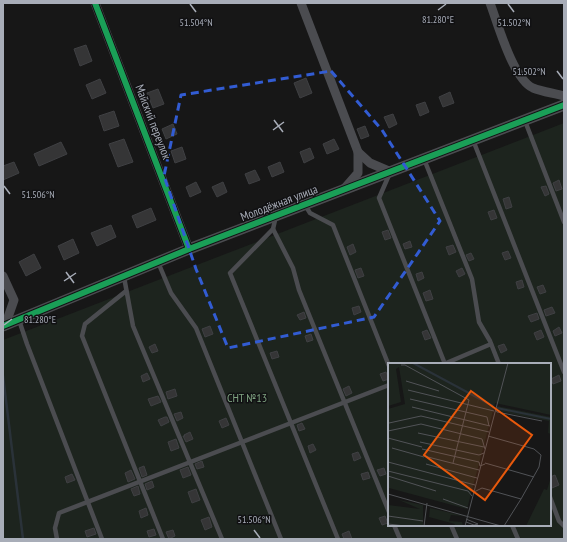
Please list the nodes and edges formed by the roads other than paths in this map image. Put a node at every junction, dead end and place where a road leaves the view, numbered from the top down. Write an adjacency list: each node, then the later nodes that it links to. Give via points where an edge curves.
1 (95, 3): 16 (street, Майский переулок)
2 (301, 3): 8 (street)
3 (490, 3): 4 (street, via 514,66 522,79 533,88)
4 (564, 96)
5 (564, 105): 6 (street, Молодёжная улица)
6 (524, 120): 7 (street, Молодёжная улица); 14 (lane)
7 (473, 140): 9 (street, Молодёжная улица); 28 (lane)
8 (358, 152): 10 (street, via 370,163); 11 (street, via 358,173)
9 (424, 159): 10 (street, Молодёжная улица); 23 (lane, via 472,279 479,322)
10 (391, 172): 11 (street, Молодёжная улица); 24 (lane, via 379,198)
11 (343, 190): 12 (street, Молодёжная улица)
12 (305, 205): 13 (street, Молодёжная улица); 27 (lane, via 310,213 333,226)
13 (276, 216): 15 (lane); 16 (street, Молодёжная улица)
14 (564, 222)
15 (273, 229): 30 (lane, via 293,268 299,290); 31 (lane, via 230,273)
16 (189, 249): 17 (street, Молодёжная улица)
17 (158, 262): 19 (street, Молодёжная улица); 32 (lane, via 170,293 196,328)
18 (3, 276): 22 (street, via 14,300)
19 (124, 276): 20 (lane); 21 (street, Молодёжная улица)
20 (126, 291): 33 (lane, via 133,326); 34 (lane, via 85,324 82,336)
21 (19, 320): 22 (street, Молодёжная улица); 36 (lane)
22 (4, 326)
23 (491, 344): 25 (lane); 26 (lane)
24 (445, 363)
25 (447, 363)
26 (499, 363)
27 (388, 364)
28 (564, 372)
29 (388, 385): 30 (lane)
30 (344, 402): 31 (lane); 37 (lane)
31 (291, 423): 32 (lane); 47 (lane)
32 (242, 442): 33 (lane); 46 (lane)
33 (190, 462): 34 (lane); 45 (lane)
34 (139, 482): 36 (lane); 44 (lane)
35 (551, 500): 41 (lane, via 559,521)
36 (87, 502): 42 (lane, via 59,513 55,528); 43 (lane)
37 (388, 510)
38 (394, 526): 48 (lane)
39 (451, 526): 49 (lane)
40 (512, 526): 50 (lane)
41 (564, 526)
42 (57, 539)
43 (102, 539)
44 (162, 539)
45 (222, 539)
46 (281, 539)
47 (338, 539)
48 (400, 539)
49 (457, 539)
50 (518, 539)

